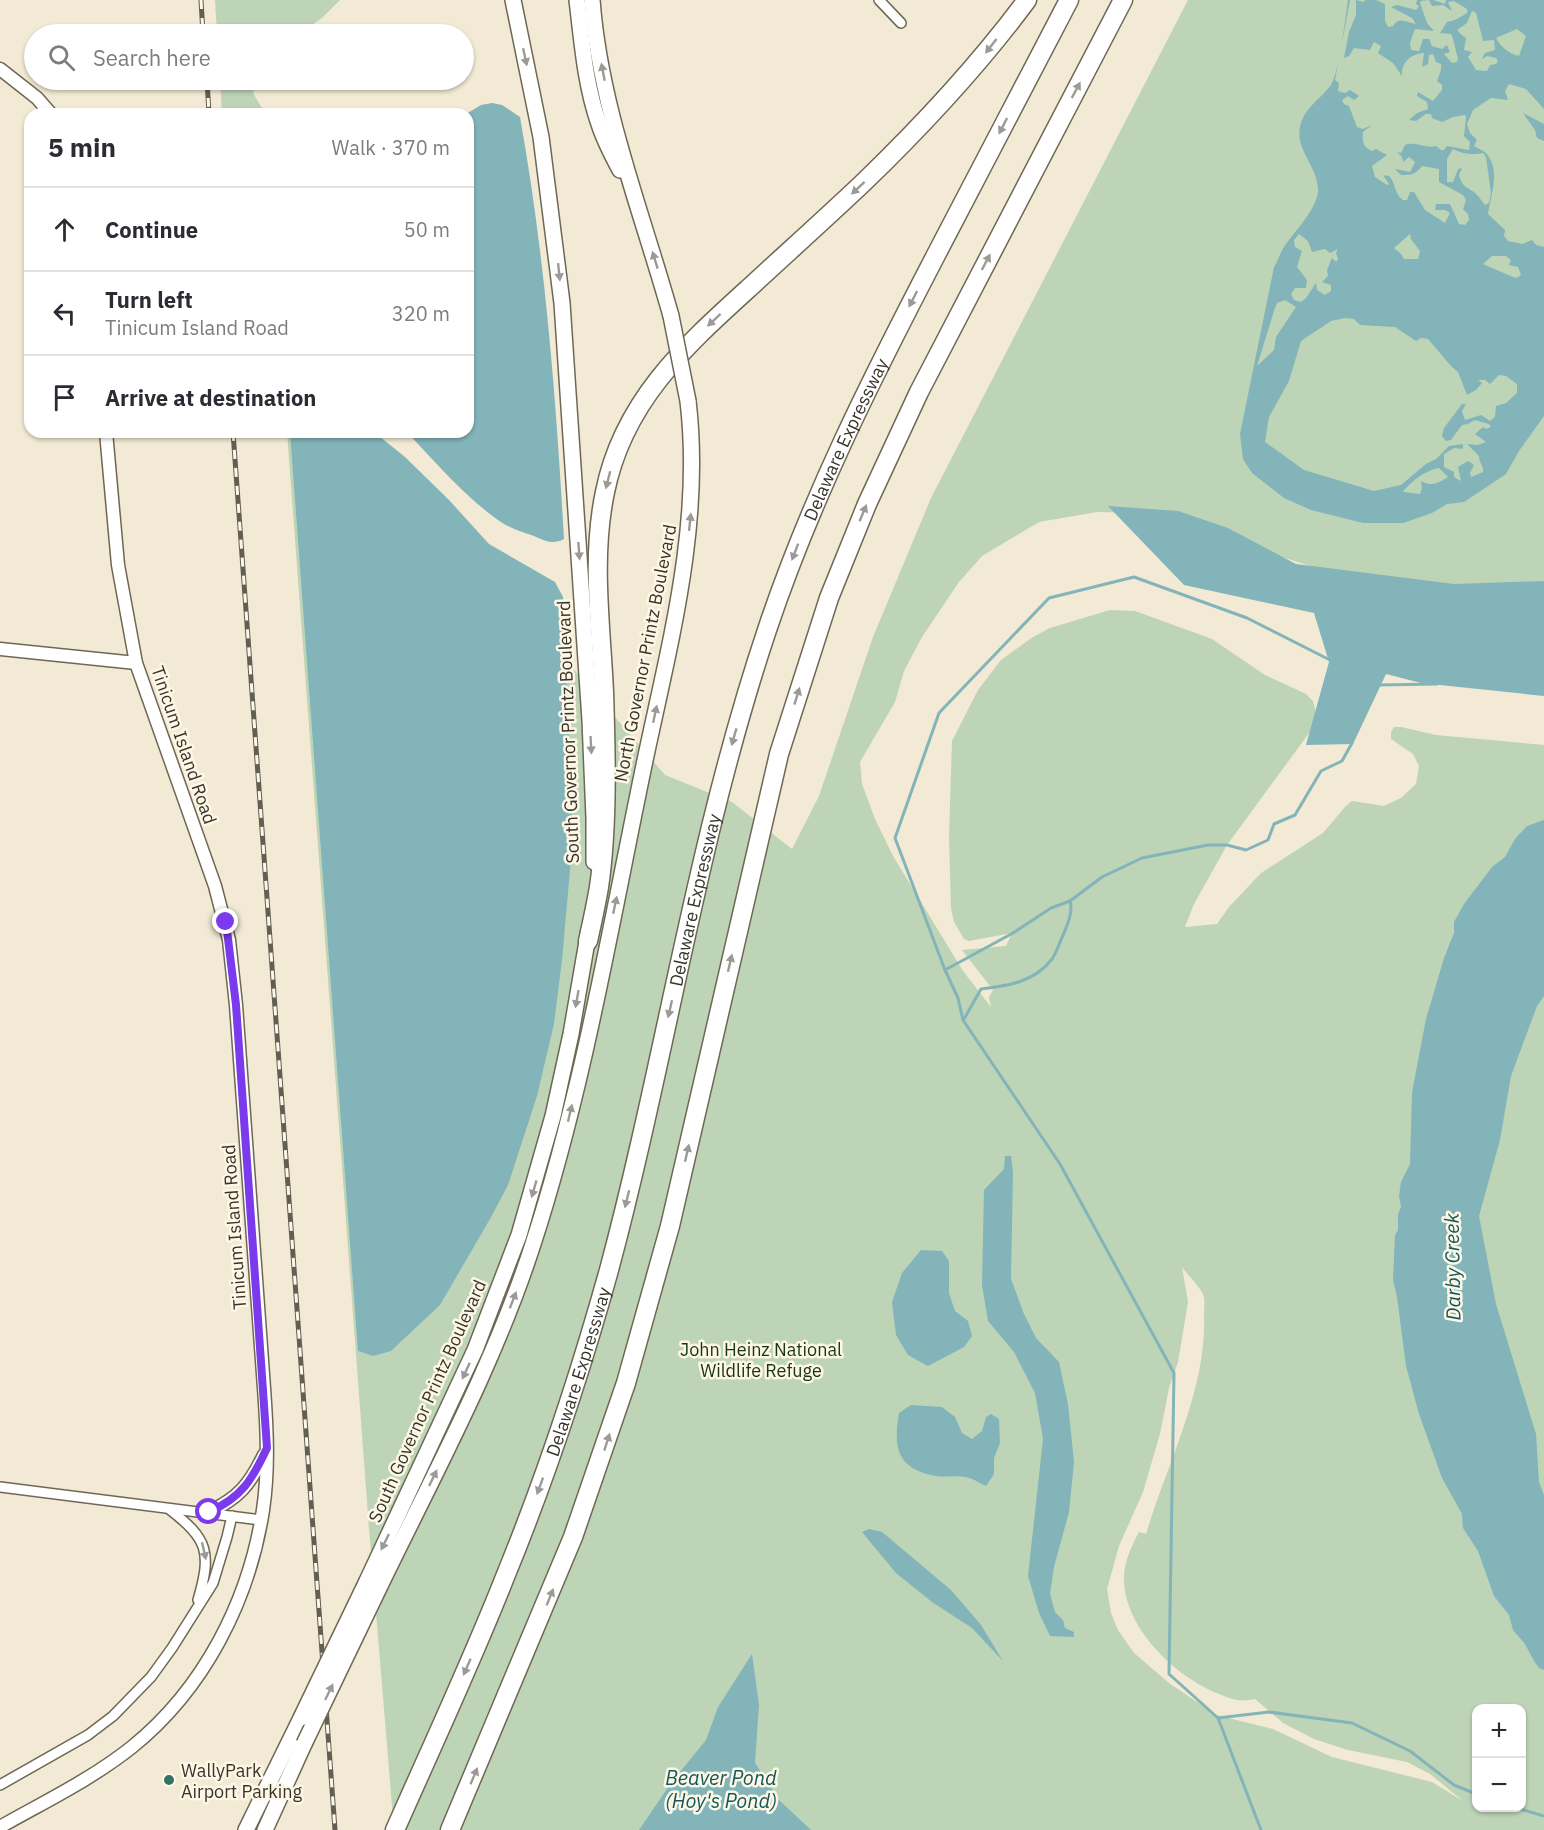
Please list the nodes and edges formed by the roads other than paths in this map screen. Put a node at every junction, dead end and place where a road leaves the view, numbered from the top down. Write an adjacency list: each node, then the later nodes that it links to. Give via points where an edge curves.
1 (513, 0): 17 (main road, South Governor Printz Boulevard, one-way to 17, via 543,148 564,326 593,773 595,838)
2 (577, 0): 13 (main road, via 594,109)
3 (592, 0): 13 (main road, North Governor Printz Boulevard, one-way to 3, via 607,92)
4 (879, 0): 8 (street)
5 (1027, 0): 17 (highway, one-way to 17, via 980,60 909,138 668,366 643,400 622,439 608,477 599,534 605,790 599,885)
6 (1069, 0): 30 (highway, Delaware Expressway, one-way to 30, via 879,364 827,474 782,588 733,742 628,1193 574,1386 507,1574)
7 (1123, 0): 31 (highway, one-way to 7, via 570,1547 626,1383 672,1216 779,754 833,588 919,392)
8 (901, 23)
9 (0, 69): 10 (street)
10 (24, 88)
11 (27, 90): 12 (street)
12 (46, 108)
13 (638, 205): 18 (main road, North Governor Printz Boulevard, one-way to 13, bridge, via 685,562 692,481 688,401 671,316)
14 (107, 438): 16 (street, via 118,565)
15 (0, 649): 16 (street, Tinicum Island Road)
16 (136, 663): 19 (street, Tinicum Island Road, via 215,886 229,940)
17 (588, 941): 28 (main road, South Governor Printz Boulevard, one-way to 28, bridge, via 562,1078 532,1196 505,1274 475,1350 404,1503)
18 (603, 962): 29 (main road, South Governor Printz Boulevard, one-way to 18, bridge, via 483,1375 532,1245 564,1137)
19 (267, 1448): 22 (street, via 247,1486); 24 (street, Tinicum Island Road)
20 (0, 1487): 21 (street)
21 (167, 1508): 22 (street); 25 (street, one-way to 25, via 195,1530 204,1550 205,1573)
22 (209, 1512): 23 (street)
23 (232, 1516): 24 (street); 25 (street, via 213,1583)
24 (261, 1520): 27 (street, Tinicum Island Road, via 232,1614 208,1660 179,1701 146,1736 119,1757)
25 (195, 1611): 26 (street, via 152,1677 113,1716 88,1735)
26 (0, 1785)
27 (0, 1827)
28 (246, 1830)
29 (265, 1830)
30 (395, 1830)
31 (450, 1830)

